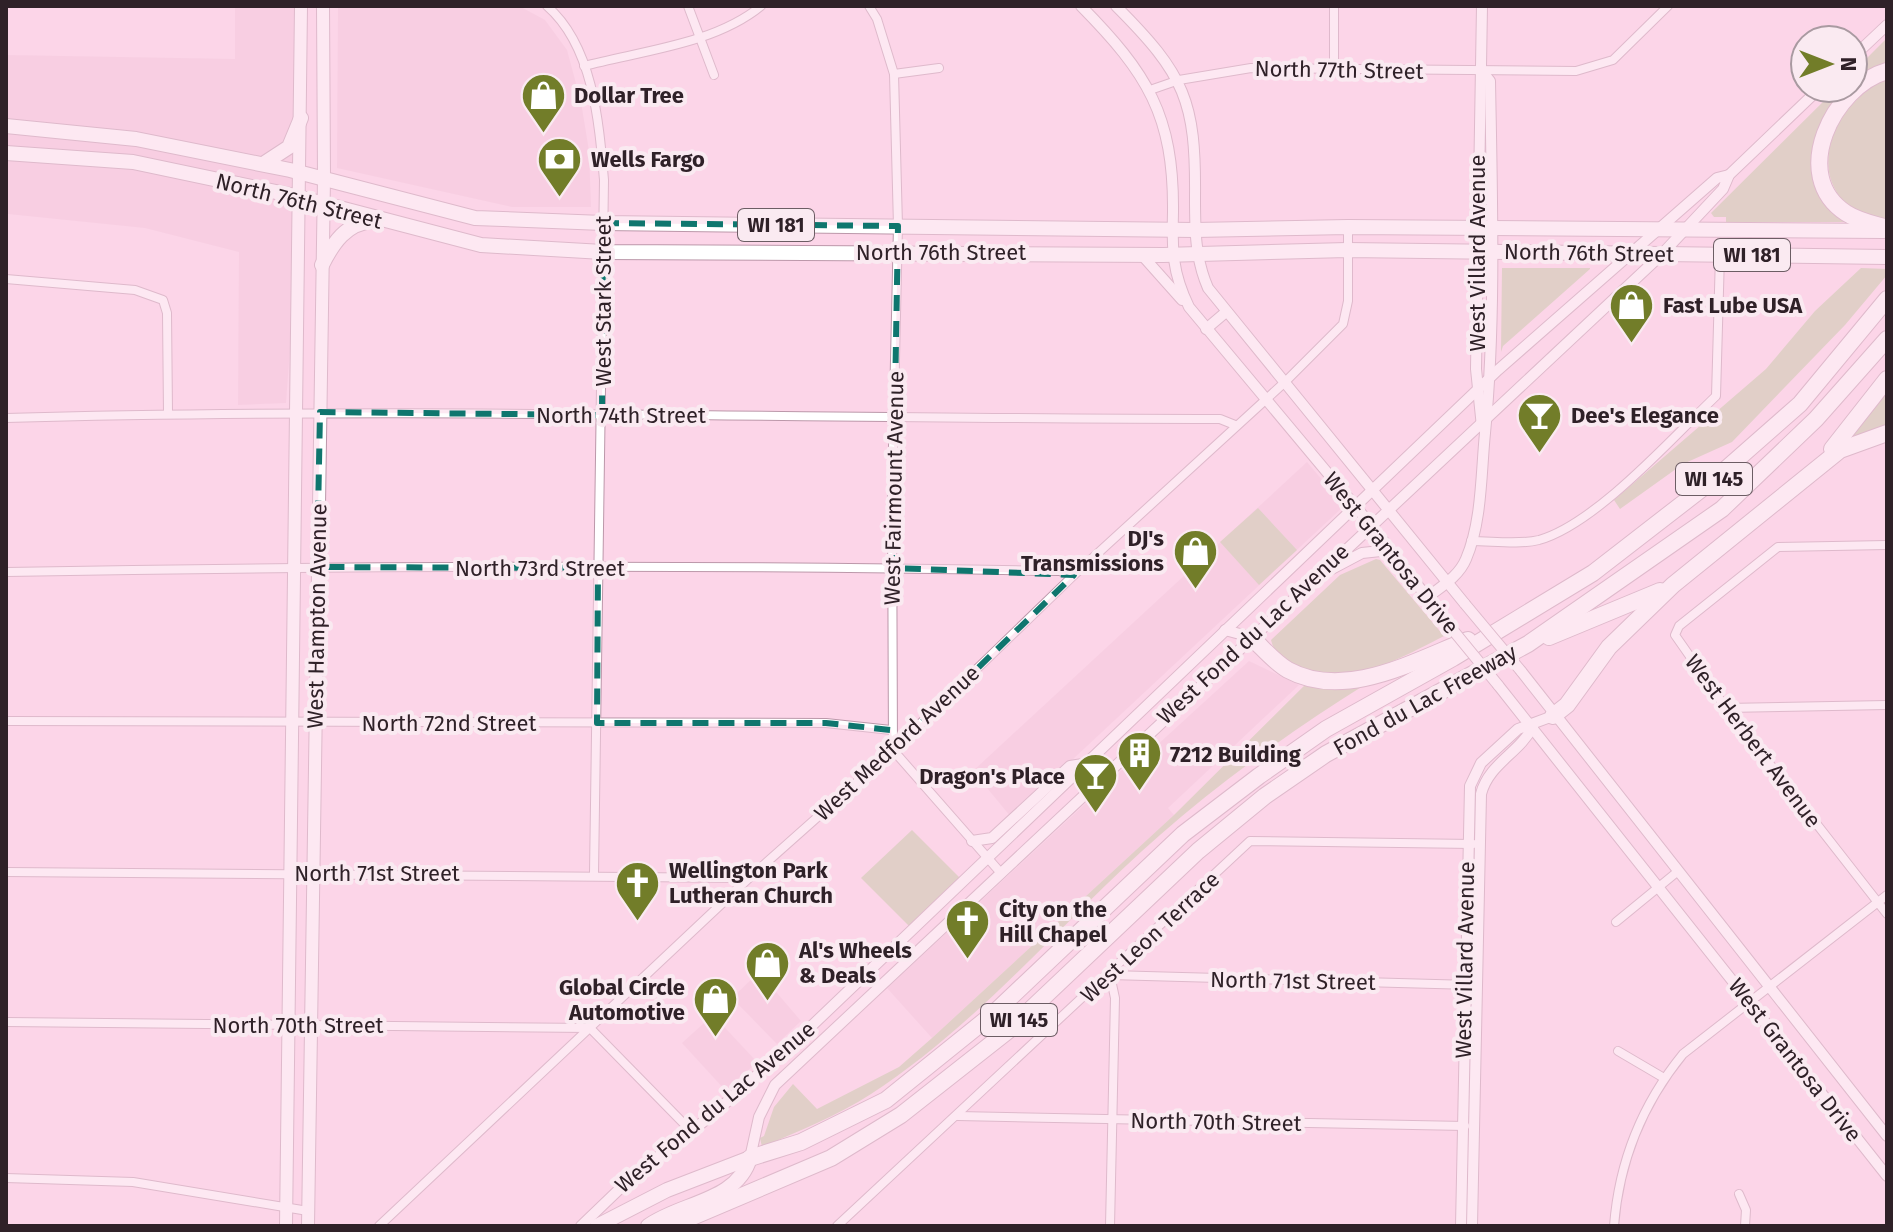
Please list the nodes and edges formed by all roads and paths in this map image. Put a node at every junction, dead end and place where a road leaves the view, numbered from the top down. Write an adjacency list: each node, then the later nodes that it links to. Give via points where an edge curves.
1 (301, 6): 25 (main road, West Hampton Avenue)
2 (323, 6): 31 (main road, West Hampton Avenue)
3 (547, 6): 15 (street, via 575,38)
4 (688, 6): 13 (street)
5 (761, 6): 13 (street, via 745,20)
6 (869, 6): 20 (street, West Fairmount Avenue)
7 (1081, 6): 23 (street, West Grantosa Drive)
8 (1116, 6): 22 (street, West Grantosa Drive)
9 (1334, 6): 17 (street)
10 (1482, 6): 18 (street, West Villard Avenue)
11 (1668, 6): 18 (street, via 1613,60 1576,71)
12 (1887, 25): 14 (street)
13 (699, 37): 15 (street); 21 (street)
14 (1869, 42)
15 (584, 66): 35 (street, West Stark Street, via 601,148)
16 (939, 68): 20 (street)
17 (1334, 70): 18 (street, North 77th Street); 22 (street, North 77th Street, via 1251,68)
18 (1482, 71): 38 (street, West Villard Avenue, via 1490,81)
19 (1887, 71): 40 (highway, via 1841,105 1819,155 1823,183 1832,199 1846,213)
20 (894, 74): 36 (street, West Fairmount Avenue)
21 (714, 75)
22 (1179, 80): 23 (street, North 77th Street); 41 (street, West Grantosa Drive, via 1195,145)
23 (1150, 90): 39 (street, West Grantosa Drive, via 1169,147)
24 (1803, 104): 30 (street, West Fond du Lac Avenue)
25 (301, 118): 28 (main road, via 289,147); 29 (main road, West Hampton Avenue)
26 (6, 126): 28 (main road, North 76th Street / WI 181, via 136,139)
27 (6, 153): 32 (main road, North 76th Street / WI 181, via 133,162)
28 (261, 164): 29 (main road, North 76th Street / WI 181)
29 (301, 172): 31 (main road, North 76th Street / WI 181); 32 (main road, West Hampton Avenue)
30 (1729, 175): 42 (street, West Fond du Lac Avenue, via 1717,178); 43 (street, West Fond du Lac Avenue, via 1723,189)
31 (324, 178): 33 (main road, West Hampton Avenue); 35 (main road, North 76th Street / WI 181, via 475,218)
32 (301, 198): 33 (main road, North 76th Street / WI 181); 67 (main road, West Hampton Avenue)
33 (323, 206): 34 (main road, North 76th Street / WI 181); 55 (main road, West Hampton Avenue)
34 (384, 222): 45 (main road, North 76th Street / WI 181, via 481,245); 55 (main road, via 350,228 335,241)
35 (603, 223): 36 (main road, North 76th Street / WI 181); 45 (street, West Stark Street)
36 (898, 226): 39 (main road, North 76th Street / WI 181); 46 (street, West Fairmount Avenue)
37 (1348, 227): 38 (main road, North 76th Street / WI 181); 41 (main road, North 76th Street / WI 181); 44 (street, West Medford Avenue)
38 (1484, 228): 42 (main road, North 76th Street / WI 181); 47 (street, West Villard Avenue)
39 (1173, 229): 41 (main road, North 76th Street / WI 181); 52 (street, West Grantosa Drive)
40 (1887, 229): 43 (main road, North 76th Street / WI 181)
41 (1195, 230): 50 (street, West Grantosa Drive)
42 (1654, 230): 43 (main road, North 76th Street / WI 181); 48 (street, West Fond du Lac Avenue)
43 (1684, 231): 51 (street, West Fond du Lac Avenue)
44 (1347, 250): 47 (main road, North 76th Street / WI 181); 50 (main road, North 76th Street / WI 181); 64 (street, West Medford Avenue, via 1343,324)
45 (603, 252): 46 (main road, North 76th Street / WI 181); 70 (street, West Stark Street)
46 (897, 252): 49 (main road, North 76th Street / WI 181); 71 (street, West Fairmount Avenue)
47 (1484, 252): 48 (main road, North 76th Street / WI 181); 63 (street, West Villard Avenue); 65 (street, West Villard Avenue)
48 (1630, 253): 51 (main road, North 76th Street / WI 181); 63 (street, West Fond du Lac Avenue)
49 (1141, 254): 52 (main road, North 76th Street / WI 181); 58 (street)
50 (1196, 254): 52 (main road, North 76th Street / WI 181); 59 (street, West Grantosa Drive, via 1208,288)
51 (1662, 254): 53 (main road, North 76th Street / WI 181); 73 (street, West Fond du Lac Avenue)
52 (1173, 255): 58 (street, West Grantosa Drive, via 1175,277)
53 (1720, 255): 54 (main road, North 76th Street / WI 181); 81 (street, via 1716,396 1621,487 1549,537)
54 (1882, 257)
55 (322, 265): 68 (main road, West Hampton Avenue)
56 (6, 279): 69 (street, via 135,290 163,300)
57 (1887, 299): 94 (highway, Fond du Lac Freeway / WI 145, via 1800,404 1717,477 1593,573)
58 (1189, 307): 60 (street, West Grantosa Drive)
59 (1226, 312): 60 (street); 64 (street, West Grantosa Drive)
60 (1206, 329): 66 (street, West Grantosa Drive)
61 (1887, 339): 97 (highway, Fond du Lac Freeway / WI 145, via 1816,419 1722,509)
62 (1887, 379): 76 (highway)
63 (1488, 380): 65 (street, West Fond du Lac Avenue); 73 (street, West Villard Avenue)
64 (1285, 382): 66 (street, West Medford Avenue); 77 (street, West Grantosa Drive)
65 (1476, 391): 73 (street, West Villard Avenue); 77 (street, West Fond du Lac Avenue)
66 (1263, 399): 74 (street, West Medford Avenue); 78 (street, West Grantosa Drive)
67 (297, 412): 68 (street, North 74th Street); 69 (street, North 74th Street); 84 (main road, West Hampton Avenue)
68 (320, 412): 70 (street, North 74th Street); 85 (main road, West Hampton Avenue)
69 (168, 413): 72 (street, North 74th Street)
70 (602, 415): 71 (street, North 74th Street); 86 (street, West Stark Street)
71 (895, 415): 74 (street, North 74th Street, via 1220,419); 87 (street, West Fairmount Avenue)
72 (6, 418)
73 (1484, 420): 79 (street, West Fond du Lac Avenue); 81 (street, West Villard Avenue)
74 (1235, 425): 89 (street, West Medford Avenue)
75 (1887, 433): 76 (highway, via 1858,440)
76 (1812, 470): 92 (highway)
77 (1374, 490): 78 (street, West Fond du Lac Avenue); 79 (street, West Grantosa Drive)
78 (1355, 507): 80 (street, West Grantosa Drive); 95 (street, West Fond du Lac Avenue)
79 (1388, 509): 80 (street, West Fond du Lac Avenue); 90 (street, West Grantosa Drive)
80 (1371, 525): 83 (street, West Grantosa Drive); 91 (street, West Fond du Lac Avenue)
81 (1471, 541): 90 (street, West Villard Avenue, via 1466,559)
82 (1887, 545): 99 (street, West Herbert Avenue, via 1778,547 1679,626 1675,635)
83 (1390, 550): 91 (street, via 1362,553); 93 (street, West Grantosa Drive)
84 (295, 567): 85 (street, North 73rd Street); 88 (street, North 73rd Street); 102 (main road, West Hampton Avenue)
85 (317, 567): 86 (street, North 73rd Street); 103 (main road, West Hampton Avenue)
86 (598, 568): 87 (street, North 73rd Street); 104 (street, West Stark Street)
87 (892, 568): 89 (street, North 73rd Street); 106 (street, West Fairmount Avenue)
88 (6, 572)
89 (1074, 575): 107 (street, West Medford Avenue)
90 (1447, 583): 93 (street, West Villard Avenue); 100 (street, West Grantosa Drive, bridge)
91 (1306, 585): 96 (street, West Fond du Lac Avenue)
92 (1673, 585): 97 (highway); 100 (highway, via 1609,647)
93 (1428, 597): 105 (street, West Grantosa Drive, bridge)
94 (1510, 624): 96 (highway, via 1394,670 1347,681 1291,671); 140 (highway, Fond du Lac Freeway / WI 145, via 1326,729 1247,785 1183,834 994,1013 886,1100 801,1142)
95 (1225, 630): 96 (street); 108 (street, West Fond du Lac Avenue)
96 (1251, 637): 114 (street, West Fond du Lac Avenue)
97 (1528, 644): 152 (highway, Fond du Lac Freeway / WI 145, via 1326,754 1265,796 1198,851 1009,1030 901,1115 831,1158)
98 (1887, 705): 99 (street)
99 (1726, 708): 121 (street, West Herbert Avenue)
100 (1553, 716): 105 (street, West Villard Avenue); 115 (street, West Grantosa Drive)
101 (6, 721): 102 (street, North 72nd Street)
102 (292, 721): 103 (street, North 72nd Street); 113 (main road, West Hampton Avenue)
103 (316, 722): 104 (street, North 72nd Street); 116 (main road, West Hampton Avenue)
104 (597, 723): 106 (street, North 72nd Street, via 826,723); 117 (street, West Stark Street)
105 (1533, 726): 110 (street, West Villard Avenue, via 1518,729 1487,756 1472,778 1468,794); 119 (street, West Grantosa Drive)
106 (891, 730): 107 (street, West Fairmount Avenue)
107 (893, 750): 109 (street); 118 (street, West Medford Avenue)
108 (1085, 764): 109 (street, via 1070,766 992,838); 111 (street, West Fond du Lac Avenue)
109 (972, 841): 111 (street)
110 (1473, 844): 124 (street, West Leon Terrace, via 1250,841); 125 (street, West Villard Avenue)
111 (988, 860): 114 (street); 138 (street, West Fond du Lac Avenue)
112 (6, 872): 113 (street, North 71st Street)
113 (290, 872): 116 (street, North 71st Street); 129 (main road, West Hampton Avenue)
114 (1000, 872): 140 (street, West Fond du Lac Avenue, via 775,1085 759,1117)
115 (1677, 872): 119 (street); 126 (street, West Grantosa Drive)
116 (314, 873): 117 (street, North 71st Street); 130 (main road, West Hampton Avenue)
117 (594, 874): 118 (street, North 71st Street)
118 (749, 878): 131 (street, West Medford Avenue)
119 (1659, 887): 123 (street); 127 (street, West Grantosa Drive)
120 (1887, 895): 121 (street)
121 (1878, 903): 122 (street, West Herbert Avenue); 126 (street)
122 (1887, 914)
123 (1616, 922)
124 (1110, 975): 125 (street, North 71st Street); 134 (street, West Leon Terrace); 135 (street, via 1115,998)
125 (1471, 985): 136 (street, West Villard Avenue); 137 (street, West Villard Avenue)
126 (1769, 988): 127 (street); 139 (street, West Grantosa Drive)
127 (1750, 1003): 133 (street, via 1683,1054); 141 (street, West Grantosa Drive)
128 (6, 1022): 129 (street, North 70th Street)
129 (287, 1024): 130 (street, North 70th Street); 144 (main road, West Hampton Avenue)
130 (311, 1025): 131 (street, North 70th Street); 145 (main road, West Hampton Avenue)
131 (590, 1028): 138 (street); 148 (street, West Medford Avenue)
132 (1618, 1051): 133 (street)
133 (1664, 1078): 157 (street, via 1623,1169)
134 (958, 1116): 135 (street, North 70th Street); 153 (street, West Leon Terrace)
135 (1112, 1121): 136 (street, North 70th Street); 154 (street)
136 (1462, 1126): 137 (street, North 70th Street); 155 (street, West Villard Avenue)
137 (1474, 1126): 156 (street, West Villard Avenue)
138 (692, 1132): 149 (street, West Fond du Lac Avenue, via 633,1176)
139 (1887, 1136)
140 (750, 1158): 150 (main road, West Fond du Lac Avenue / WI 145, via 667,1190); 151 (main road, via 729,1188)
141 (1887, 1176)
142 (6, 1178): 144 (street, via 133,1182 216,1193)
143 (1739, 1194): 158 (street)
144 (286, 1210): 145 (street); 146 (main road, West Hampton Avenue)
145 (308, 1211): 147 (main road, West Hampton Avenue)
146 (286, 1226)
147 (308, 1226)
148 (379, 1226)
149 (581, 1226)
150 (597, 1226)
151 (648, 1226)
152 (671, 1226)
153 (837, 1226)
154 (1110, 1226)
155 (1461, 1226)
156 (1472, 1226)
157 (1614, 1226)
158 (1745, 1226)

